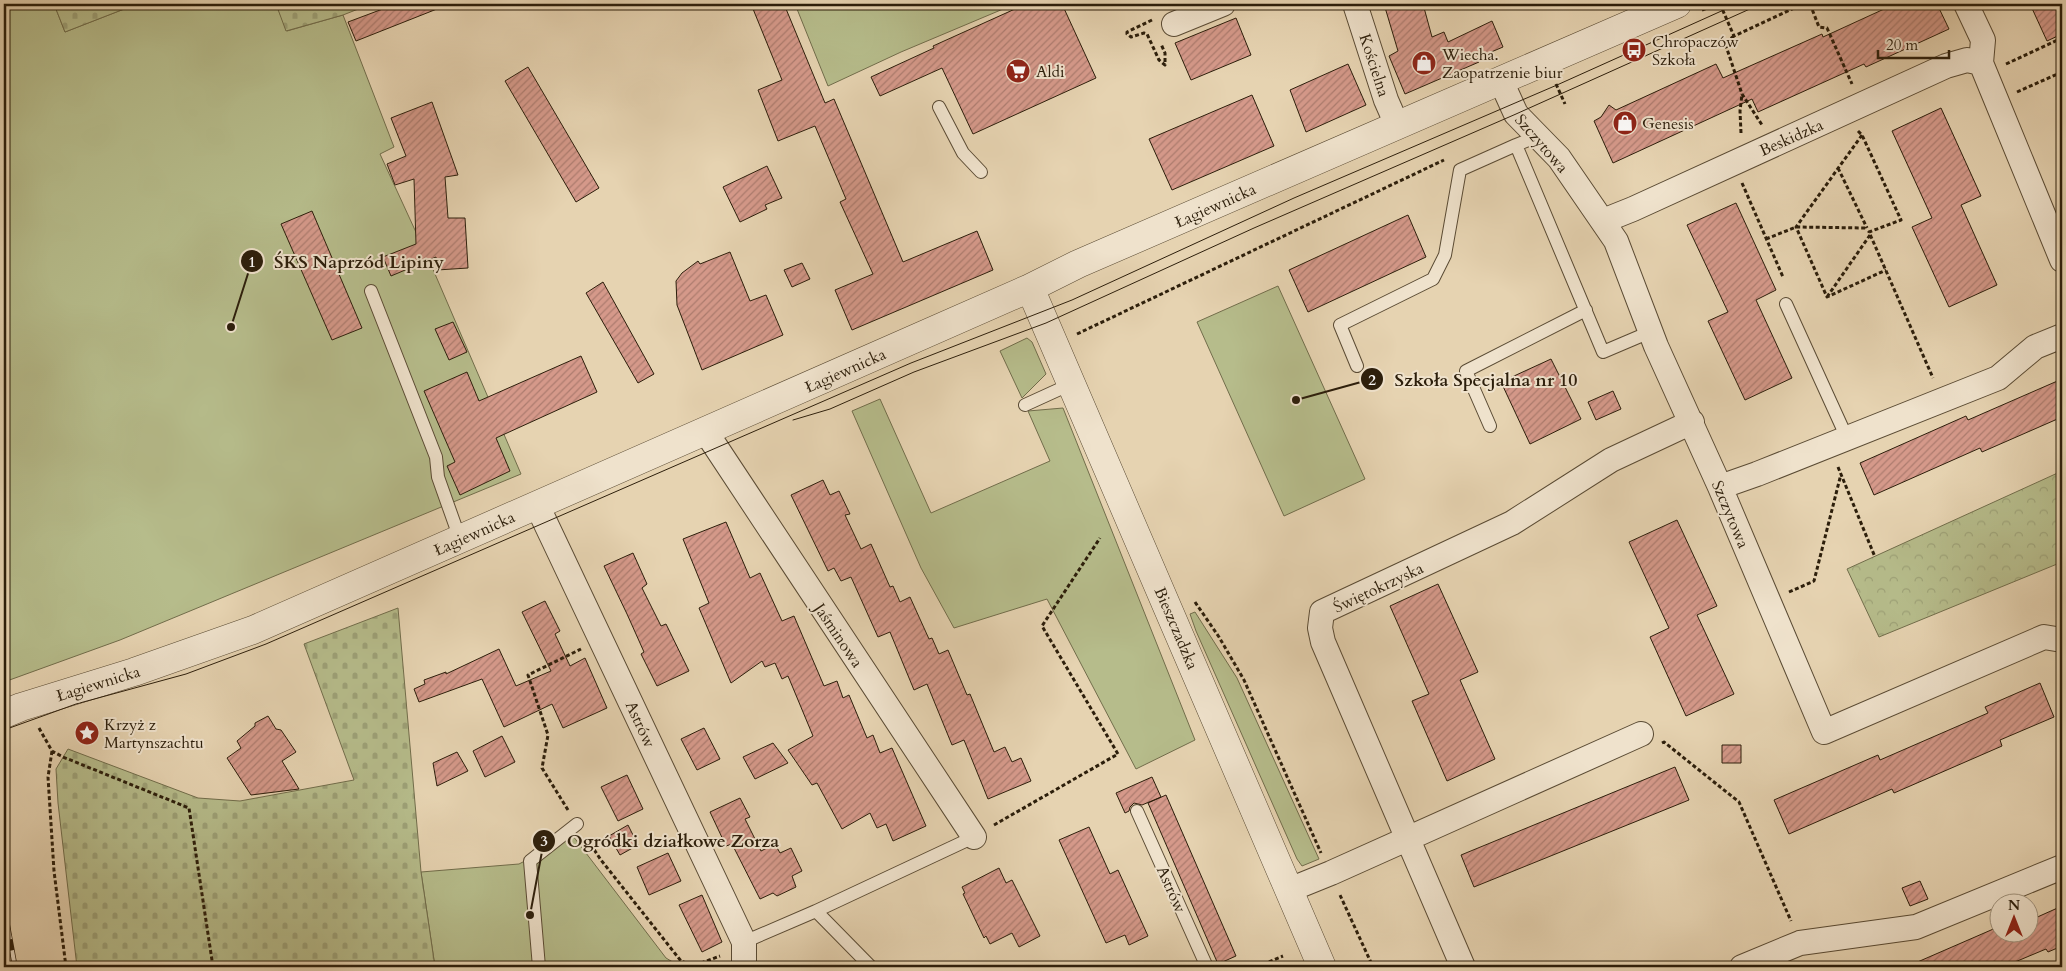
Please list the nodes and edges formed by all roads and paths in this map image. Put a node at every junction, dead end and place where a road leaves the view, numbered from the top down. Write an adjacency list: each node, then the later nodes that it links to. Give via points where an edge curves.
1 (1223, 4): 8 (street)
2 (1355, 4): 21 (street, Kościelna)
3 (1677, 4): 15 (street, Łagiewnicka)
4 (1720, 4): 9 (path)
5 (1803, 4): 9 (path)
6 (1810, 4): 19 (path, via 1819,27 1827,28)
7 (1966, 4): 12 (street)
8 (1174, 24): 11 (path, via 1166,28 1154,19 1127,32 1131,37 1147,34 1165,66)
9 (1734, 36): 16 (path, via 1725,43)
10 (2062, 38): 12 (path)
11 (1162, 45)
12 (1991, 66): 17 (street); 19 (street, Beskidzka, via 1967,60 1946,66)
13 (2062, 72): 17 (path)
14 (1552, 76): 18 (path)
15 (1500, 81): 21 (street, Łagiewnicka); 23 (street, Szczytowa)
16 (1742, 94): 24 (path); 26 (path)
17 (1996, 102): 34 (street)
18 (1565, 104)
19 (1861, 106): 22 (path, via 1867,118 1852,125); 24 (street, Beskidzka)
20 (939, 107): 28 (lane, via 963,153)
21 (1397, 125): 37 (street, Łagiewnicka)
22 (1862, 136): 27 (path); 32 (path, via 1901,220)
23 (1526, 141): 29 (street, Szczytowa, via 1559,158); 41 (lane); 45 (lane, via 1460,170 1445,255 1433,280 1340,325)
24 (1776, 145): 26 (street, Beskidzka)
25 (1444, 160): 44 (path, via 1076,334)
26 (1741, 168): 29 (street, Beskidzka); 33 (path)
27 (1838, 168): 30 (path); 31 (path)
28 (980, 172)
29 (1603, 220): 42 (street, Szczytowa, via 1616,241)
30 (1796, 227): 31 (path); 33 (path); 39 (path)
31 (1867, 228): 32 (path)
32 (1870, 233): 35 (path); 39 (path)
33 (1766, 239): 36 (path)
34 (2062, 260)
35 (1886, 270): 39 (path); 47 (path)
36 (1784, 278)
37 (1030, 288): 46 (street, Bieszczadzka); 51 (street, Łagiewnicka)
38 (371, 291): 56 (lane, via 436,458 438,477)
39 (1827, 297)
40 (1786, 304): 52 (lane)
41 (1586, 310): 42 (lane, via 1603,352); 50 (lane, via 1466,371)
42 (1650, 332): 49 (street, Szczytowa)
43 (2062, 336): 47 (street, via 2035,347 1998,378)
44 (1080, 343)
45 (1357, 366)
46 (1072, 384): 48 (lane); 73 (street, Bieszczadzka)
47 (1942, 400): 52 (street)
48 (1025, 405)
49 (1692, 422): 54 (street, Szczytowa); 70 (street, Świętokrzyska, via 1612,460 1512,523 1322,612 1320,628 1323,642)
50 (1490, 426)
51 (706, 432): 55 (street, Łagiewnicka); 69 (street, Jaśminowa)
52 (1837, 442): 53 (path); 54 (street)
53 (1842, 474): 58 (path); 59 (path, via 1814,581)
54 (1720, 487): 62 (street, Szczytowa, via 1824,732 2044,637)
55 (537, 505): 56 (street, Łagiewnicka); 61 (street, Astrów)
56 (460, 538): 63 (street, Łagiewnicka, via 253,630)
57 (1100, 538): 69 (path, via 1042,626 1118,754)
58 (1875, 557)
59 (1781, 596)
60 (1192, 598): 72 (path, via 1244,680)
61 (600, 639): 68 (path, via 528,675 548,735 542,768); 75 (street, Astrów)
62 (2062, 640)
63 (7, 712)
64 (41, 728): 66 (path)
65 (1648, 740): 70 (street); 76 (path, via 1664,742 1739,802)
66 (52, 751): 78 (path, via 48,777 54,871); 79 (path, via 189,808)
67 (1136, 811): 83 (lane, Astrów)
68 (577, 824): 75 (path, via 601,860 681,961 692,966 724,955); 80 (lane, via 530,861)
69 (974, 837): 74 (lane)
70 (1408, 838): 72 (street); 87 (street, Świętokrzyska)
71 (2062, 867): 76 (street, via 1916,927)
72 (1331, 873): 73 (street); 86 (path)
73 (1289, 890): 85 (street, Bieszczadzka)
74 (816, 911): 75 (lane); 82 (lane)
75 (744, 942): 81 (street, Astrów)
76 (1800, 943): 88 (street)
77 (1283, 956): 84 (path)
78 (66, 967)
79 (214, 967)
80 (539, 967)
81 (744, 967)
82 (871, 967)
83 (1207, 967)
84 (1257, 967)
85 (1322, 967)
86 (1372, 967)
87 (1463, 967)
88 (1742, 967)

